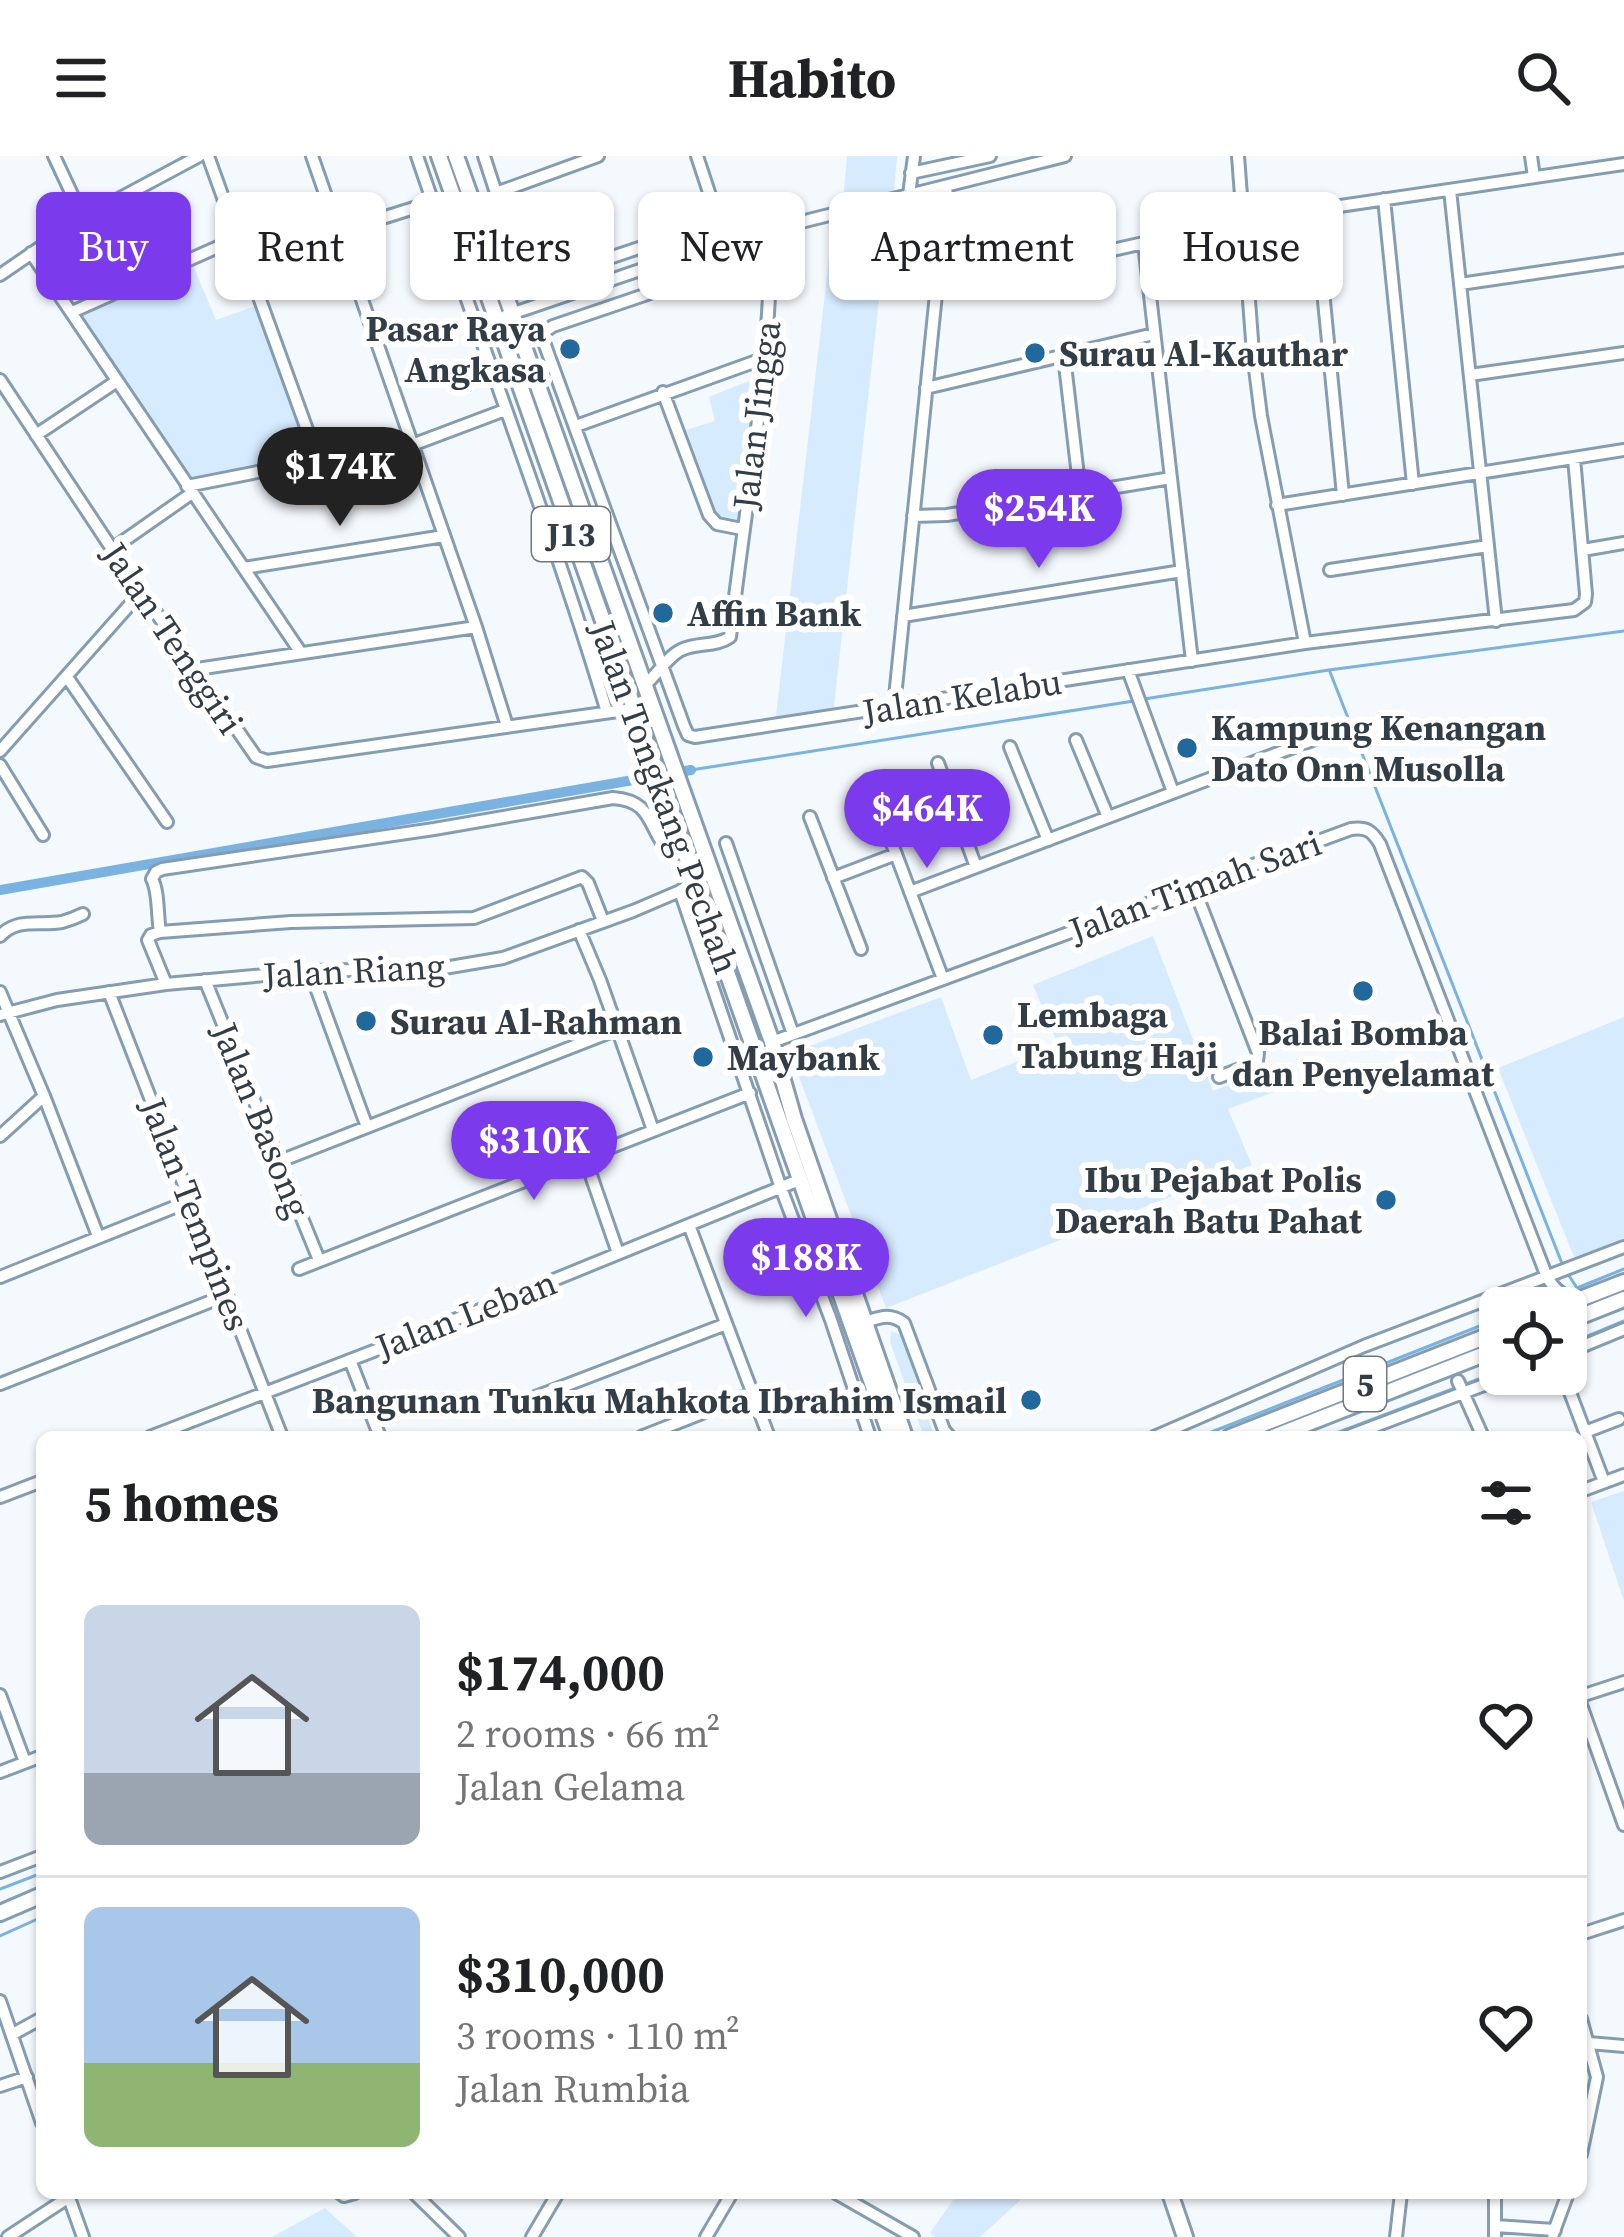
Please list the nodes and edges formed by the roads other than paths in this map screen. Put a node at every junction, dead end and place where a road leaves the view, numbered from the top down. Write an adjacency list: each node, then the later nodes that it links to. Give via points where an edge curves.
1 (54, 156): 21 (street)
2 (199, 156): 22 (street)
3 (208, 156): 23 (street)
4 (312, 156): 24 (street)
5 (417, 156): 25 (street)
6 (439, 156): 52 (main road, Jalan Tongkang Pechah / J13)
7 (456, 156): 52 (main road, Jalan Tongkang Pechah / J13)
8 (484, 156): 26 (street)
9 (598, 156): 27 (street)
10 (697, 156): 28 (street)
11 (914, 156): 17 (street)
12 (990, 156): 17 (street)
13 (1065, 156): 19 (street)
14 (1238, 156): 32 (street)
15 (1531, 156): 18 (street)
16 (1623, 162): 18 (street)
17 (911, 173): 29 (street)
18 (1534, 177): 20 (street)
19 (946, 186): 30 (street); 31 (street)
20 (1450, 190): 33 (street); 41 (street)
21 (70, 192)
22 (131, 192)
23 (221, 192)
24 (324, 192)
25 (430, 192)
26 (496, 192)
27 (499, 192)
28 (709, 192)
29 (909, 192)
30 (921, 192)
31 (945, 192)
32 (1242, 192)
33 (1384, 199): 34 (street); 71 (street)
34 (1343, 205)
35 (215, 248): 51 (street)
36 (36, 250): 37 (street)
37 (31, 253): 40 (street); 51 (street)
38 (1624, 260): 41 (street)
39 (638, 271): 52 (street)
40 (0, 274)
41 (1460, 284): 57 (street)
42 (638, 298): 63 (street, via 542,338)
43 (261, 300): 68 (street)
44 (361, 300): 65 (street)
45 (467, 300): 62 (street)
46 (768, 300): 56 (street, Jalan Jingga)
47 (935, 300): 60 (street)
48 (1150, 300): 53 (street)
49 (1250, 300): 75 (street)
50 (1324, 300): 74 (street)
51 (72, 312): 59 (street)
52 (503, 317): 97 (main road, Jalan Tongkang Pechah / J13); 99 (main road, Jalan Tongkang Pechah / J13)
53 (1154, 334): 55 (street); 70 (street)
54 (1624, 353): 57 (street)
55 (1064, 356): 60 (street); 73 (street)
56 (765, 358): 61 (street); 77 (street, Jalan Jingga)
57 (1470, 375): 69 (street)
58 (0, 380): 64 (street, Jalan Tenggiri)
59 (117, 381): 64 (street); 72 (street)
60 (926, 388): 76 (street)
61 (663, 392): 63 (street); 77 (street, Jalan Jingga, via 709,515)
62 (505, 410): 65 (street); 100 (street)
63 (576, 426): 94 (street)
64 (36, 435): 81 (street, Jalan Tenggiri)
65 (412, 445): 68 (street); 78 (street)
66 (1624, 450): 67 (street)
67 (1574, 458): 69 (street); 82 (street)
68 (318, 460): 72 (street)
69 (1480, 473): 71 (street); 80 (street)
70 (1171, 478): 73 (street); 85 (street)
71 (1413, 484): 74 (street)
72 (189, 489): 81 (street); 83 (street)
73 (1080, 493): 76 (street)
74 (1343, 495): 75 (street)
75 (1277, 505): 90 (street)
76 (913, 516): 87 (street)
77 (742, 530): 94 (street, Jalan Jingga, via 730,638 676,652)
78 (444, 536): 83 (street); 89 (street)
79 (1624, 544): 82 (street)
80 (1488, 546): 84 (street); 88 (street)
81 (112, 549): 86 (street, Jalan Tenggiri)
82 (1583, 550): 88 (street, Jalan Kelabu, via 1580,608)
83 (244, 568): 91 (street)
84 (1330, 570)
85 (1182, 571): 87 (street); 92 (street)
86 (142, 591): 93 (street, Jalan Tenggiri); 96 (street)
87 (903, 616): 98 (street)
88 (1496, 621): 90 (street, Jalan Kelabu)
89 (476, 627): 91 (street); 101 (street)
90 (1305, 643): 92 (street, Jalan Kelabu)
91 (301, 653): 93 (street)
92 (1192, 661): 95 (street, Jalan Kelabu)
93 (197, 669): 101 (street, Jalan Tenggiri, via 250,750 267,761)
94 (662, 670): 97 (street); 98 (street, Jalan Kelabu, via 695,737)
95 (1128, 670): 98 (street, Jalan Kelabu); 109 (street)
96 (67, 677): 105 (street); 112 (street)
97 (644, 686): 118 (main road, Jalan Tongkang Pechah / J13)
98 (894, 707)
99 (632, 710): 100 (street, Jalan Tenggiri); 116 (main road, Jalan Tongkang Pechah / J13)
100 (608, 712): 101 (street, Jalan Tenggiri)
101 (507, 726)
102 (1323, 736): 109 (street)
103 (1076, 740): 111 (street)
104 (1010, 747): 114 (street)
105 (0, 751)
106 (938, 763): 119 (street)
107 (0, 765): 113 (street)
108 (868, 780): 117 (street)
109 (1173, 792): 111 (street)
110 (810, 817): 120 (street)
111 (1108, 817): 114 (street)
112 (167, 822)
113 (43, 835)
114 (1048, 840): 119 (street)
115 (726, 843): 140 (street)
116 (685, 850): 121 (main road, Jalan Tongkang Pechah / J13); 128 (street, via 664,849 640,805 613,798 162,869 152,879)
117 (896, 854): 120 (street); 124 (street)
118 (706, 857): 121 (street); 141 (main road, Jalan Tongkang Pechah / J13)
119 (976, 867): 124 (street)
120 (833, 878): 130 (street)
121 (695, 881): 123 (street, Jalan Riang); 137 (main road, Jalan Tongkang Pechah / J13)
122 (1194, 888): 132 (street, Jalan Timah Sari); 142 (street, via 1258,1053 1257,1061); 162 (street, Jalan Timah Sari, via 1352,829 1372,832)
123 (680, 891): 126 (street, Jalan Riang); 144 (street)
124 (910, 892): 132 (street)
125 (83, 914): 129 (street, via 19,923)
126 (603, 921): 127 (street, Jalan Riang); 128 (street, via 582,877 474,918)
127 (579, 930): 131 (street, Jalan Riang, via 503,958 445,968); 139 (street)
128 (160, 932): 134 (street, via 148,940)
129 (0, 937)
130 (861, 949)
131 (310, 971): 133 (street, Jalan Riang); 147 (street)
132 (943, 979): 140 (street, Jalan Timah Sari)
133 (206, 980): 134 (street, Jalan Riang); 151 (street, Jalan Basong)
134 (166, 983): 136 (street, Jalan Riang)
135 (0, 992): 138 (street)
136 (109, 992): 138 (street, Jalan Riang); 154 (street, Jalan Tempines)
137 (739, 1004): 141 (main road); 143 (main road, Jalan Tongkang Pechah / J13)
138 (4, 1013): 145 (street)
139 (618, 1030): 147 (street); 148 (street)
140 (793, 1034): 141 (street, Jalan Timah Sari)
141 (772, 1042): 143 (main road); 146 (main road, Jalan Tongkang Pechah / J13)
142 (1219, 1077)
143 (769, 1089): 152 (main road, Jalan Tongkang Pechah / J13)
144 (750, 1093): 148 (street); 153 (street)
145 (44, 1096): 149 (street); 156 (street)
146 (792, 1114): 152 (main road, via 804,1169); 169 (main road, Jalan Tongkang Pechah / J13)
147 (367, 1127): 151 (street)
148 (653, 1130): 150 (street)
149 (0, 1136)
150 (585, 1158): 158 (street); 159 (street)
151 (280, 1161): 159 (street, Jalan Basong)
152 (799, 1180): 153 (street, Jalan Leban); 192 (main road, Jalan Tongkang Pechah / J13)
153 (781, 1188): 155 (street, Jalan Leban); 191 (street)
154 (192, 1200): 156 (street); 165 (street, Jalan Tempines)
155 (689, 1225): 158 (street, Jalan Leban); 170 (street)
156 (98, 1236): 161 (street)
157 (1624, 1247): 162 (street)
158 (618, 1253): 175 (street, Jalan Leban)
159 (319, 1260): 160 (street)
160 (299, 1269)
161 (0, 1276)
162 (1553, 1278): 164 (street); 195 (street, via 1364,1346)
163 (1624, 1282): 166 (main road)
164 (1559, 1287)
165 (227, 1295): 179 (street); 181 (street, Jalan Tempines)
166 (1587, 1295)
167 (1624, 1299): 168 (main road)
168 (1587, 1314)
169 (865, 1322): 193 (main road, Jalan Tongkang Pechah / J13); 194 (street, via 887,1315 904,1323)
170 (727, 1324): 182 (street); 184 (street)
171 (1624, 1329): 173 (street)
172 (1479, 1338): 196 (main road, 5)
173 (1587, 1344)
174 (1479, 1356): 177 (main road, 5)
175 (350, 1360): 181 (street, Jalan Leban); 188 (street)
176 (1479, 1367): 180 (street)
177 (1429, 1376): 180 (street); 197 (main road, 5)
178 (1479, 1383): 180 (street)
179 (0, 1384)
180 (1461, 1388): 198 (street); 199 (street)
181 (265, 1393): 186 (street, Jalan Leban); 187 (street, Jalan Tempines)
182 (753, 1393): 189 (street); 190 (street)
183 (1571, 1395): 200 (street)
184 (512, 1406)
185 (1619, 1419): 201 (street)
186 (166, 1431)
187 (280, 1431)
188 (378, 1431)
189 (656, 1431)
190 (767, 1431)
191 (868, 1431)
192 (889, 1431)
193 (903, 1431)
194 (945, 1431)
195 (1187, 1431)
196 (1245, 1431)
197 (1288, 1431)
198 (1377, 1431)
199 (1480, 1431)
200 (1585, 1431)
201 (1587, 1431)
202 (1587, 1437): 205 (street)
203 (1624, 1474): 205 (street)
204 (36, 1482): 207 (street)
205 (1604, 1482): 206 (street)
206 (1587, 1489)
207 (0, 1497)
208 (1624, 1682): 209 (street)
209 (1587, 1694)
210 (0, 1695): 213 (street)
211 (1587, 1721): 216 (street)
212 (36, 1758): 213 (street)
213 (25, 1762): 215 (street)
214 (1624, 1767): 216 (street)
215 (0, 1772)
216 (1606, 1773): 217 (street)
217 (1624, 1825)
218 (36, 1858): 219 (street)
219 (0, 1872)
220 (36, 1897): 221 (main road)
221 (0, 1912)
222 (1624, 1920): 223 (street)
223 (1587, 1932)
224 (0, 2002): 226 (street)
225 (36, 2021): 226 (street)
226 (13, 2034): 230 (street)
227 (1587, 2037): 228 (street)
228 (1589, 2043): 229 (street); 233 (street, via 1597,2077)
229 (1624, 2046)
230 (27, 2077): 231 (street); 232 (street)
231 (1, 2082)
232 (36, 2105)
233 (1587, 2124)
234 (62, 2199): 246 (street)
235 (69, 2199): 247 (street)
236 (420, 2199): 248 (street)
237 (554, 2199): 249 (street)
238 (728, 2199): 250 (street)
239 (846, 2199): 251 (street)
240 (1172, 2199): 252 (main road)
241 (1399, 2199): 253 (street)
242 (1495, 2199): 244 (street)
243 (1566, 2199): 245 (street)
244 (1495, 2232): 245 (street)
245 (1554, 2234)
246 (8, 2237)
247 (83, 2237)
248 (459, 2237)
249 (532, 2237)
250 (706, 2237)
251 (913, 2237)
252 (1185, 2237)
253 (1396, 2237)

